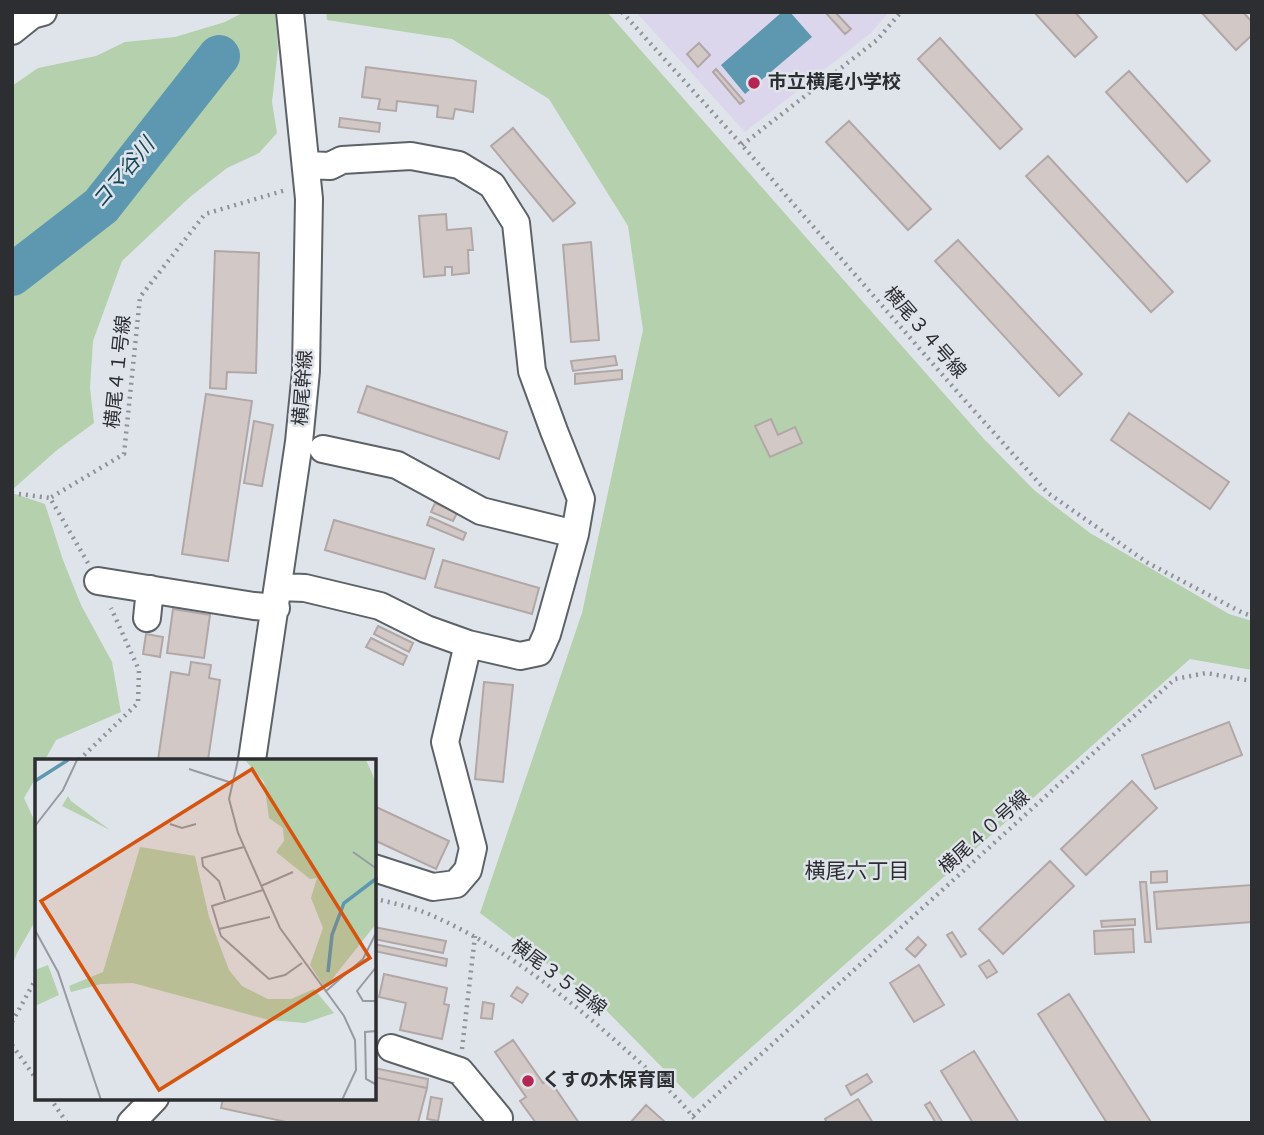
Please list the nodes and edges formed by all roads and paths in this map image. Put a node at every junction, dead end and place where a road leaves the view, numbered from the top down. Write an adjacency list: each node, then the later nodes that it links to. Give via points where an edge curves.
1 (43, 12): 5 (street)
2 (290, 12): 7 (street, 横尾幹線)
3 (622, 12): 6 (path, 横尾３４号線)
4 (901, 12): 6 (path, via 877,40)
5 (12, 31)
6 (742, 145): 16 (path, 横尾３４号線, via 1048,493 1148,563)
7 (306, 165): 12 (street, via 411,156 459,165 492,185 516,223 532,371 581,499); 15 (street, 横尾幹線, via 306,371)
8 (287, 190): 11 (path, 横尾４１号線, via 205,214 148,286 140,297 124,454)
9 (323, 449): 12 (street, via 397,465 481,511)
10 (12, 492): 11 (path)
11 (50, 498): 13 (path)
12 (575, 534): 18 (street, via 539,652 520,656)
13 (98, 581): 14 (street); 20 (path, via 139,670 138,703)
14 (150, 589): 15 (street); 17 (street)
15 (277, 597): 18 (street, via 305,588 380,606); 21 (street, 横尾幹線)
16 (1252, 616)
17 (147, 618)
18 (468, 644): 22 (street, via 444,742 473,848 468,870 456,884 433,887)
19 (1252, 681): 33 (path, 横尾４０号線, via 1206,673 1175,679)
20 (81, 759)
21 (252, 759)
22 (376, 869)
23 (376, 900): 24 (path, 横尾３５号線, via 429,914)
24 (475, 936): 29 (path); 33 (path, 横尾３５号線, via 594,1021)
25 (35, 981): 26 (path)
26 (12, 1022)
27 (12, 1045): 30 (path)
28 (391, 1048): 29 (street)
29 (460, 1071): 34 (street)
30 (35, 1077)
31 (51, 1100): 35 (path)
32 (153, 1100): 36 (street)
33 (693, 1116): 37 (path, 横尾３５号線)
34 (499, 1118)
35 (67, 1123)
36 (131, 1123)
37 (698, 1123)

